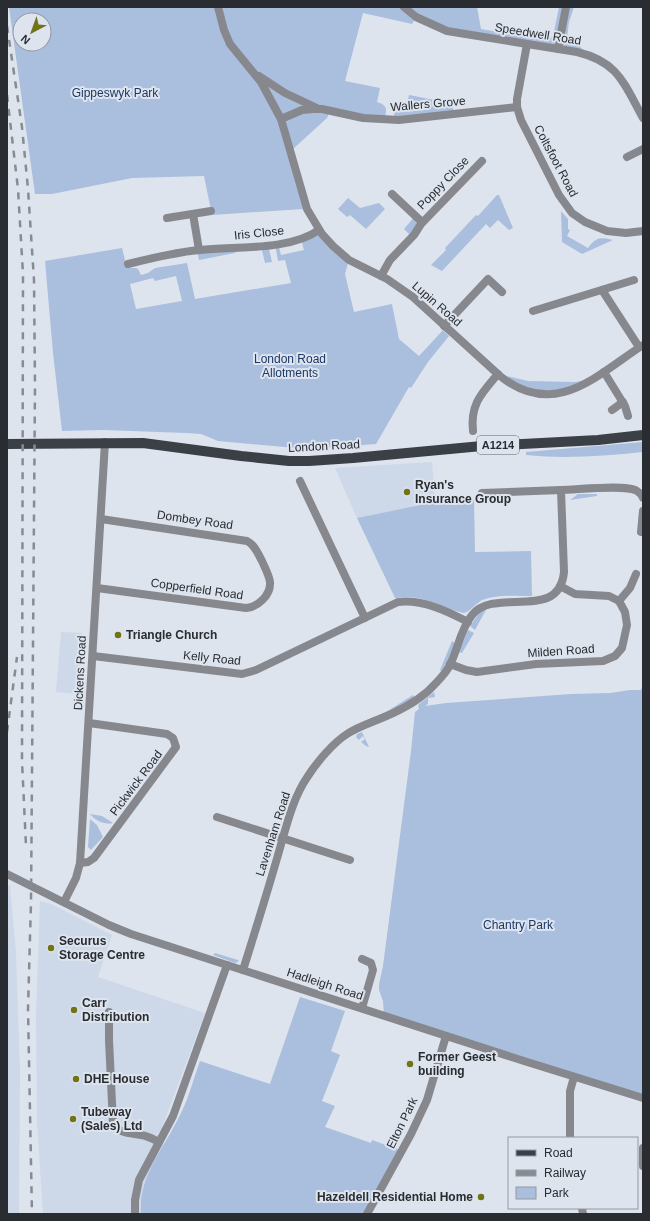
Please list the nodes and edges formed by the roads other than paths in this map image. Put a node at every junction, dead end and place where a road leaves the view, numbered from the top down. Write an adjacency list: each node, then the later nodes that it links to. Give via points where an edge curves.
1 (218, 7): 6 (street, Wallers Grove, via 227,38 234,51)
2 (404, 7): 4 (street, Speedwell Road, via 428,24 447,31)
3 (566, 7): 5 (street)
4 (527, 44): 5 (street, Speedwell Road); 7 (street, Coltsfoot Road)
5 (558, 49): 9 (street, Speedwell Road, via 591,56 607,64 621,78)
6 (251, 69): 8 (street, Wallers Grove, via 276,88); 10 (street, Wallers Grove, via 266,90)
7 (517, 107): 8 (street, Wallers Grove, via 400,120 363,118); 20 (street, Coltsfoot Road, via 559,195 572,213 585,222 607,231)
8 (317, 109): 10 (street, Wallers Grove, via 302,110)
9 (643, 118)
10 (281, 119): 19 (street, Lupin Road, via 307,209)
11 (643, 149): 12 (street)
12 (627, 157)
13 (482, 161): 18 (street, Poppy Close)
14 (392, 194): 18 (street, Poppy Close)
15 (211, 211): 16 (street)
16 (193, 214): 17 (street); 21 (street)
17 (167, 218)
18 (422, 222): 23 (street, Poppy Close, via 414,235 390,260)
19 (319, 230): 21 (street, Iris Close, via 290,242); 23 (street, Lupin Road, via 349,260)
20 (643, 231)
21 (199, 250): 22 (street, Iris Close)
22 (128, 264)
23 (381, 276): 28 (street, Lupin Road, via 413,297)
24 (634, 280): 25 (street)
25 (602, 290): 27 (street); 29 (street)
26 (502, 292): 28 (street, via 488,279)
27 (533, 311)
28 (444, 326): 31 (street, Lupin Road)
29 (641, 346): 30 (street, Lupin Road)
30 (604, 372): 31 (street, Lupin Road, via 576,389 550,395 522,389); 32 (street)
31 (498, 374): 35 (street, via 477,402 472,416)
32 (623, 402): 33 (street); 34 (street)
33 (612, 410)
34 (628, 416)
35 (473, 431)
36 (643, 435): 37 (main road, London Road / A1214, via 309,461 241,456 143,443)
37 (105, 442): 38 (main road, London Road / A1214); 44 (street, Dickens Road)
38 (7, 444)
39 (300, 481): 52 (street)
40 (561, 490): 41 (street, via 622,488); 42 (street); 49 (street, via 564,572)
41 (642, 492)
42 (482, 493)
43 (643, 511): 45 (street)
44 (101, 519): 47 (street, Dombey Road, via 244,540 254,546); 50 (street, Dickens Road)
45 (643, 522): 46 (street)
46 (641, 532)
47 (267, 573): 50 (street, Copperfield Road, via 270,584 266,596 257,604 246,608)
48 (636, 574): 51 (street, via 630,588)
49 (560, 586): 51 (street, via 573,593 613,597); 53 (street, Lavenham Road, via 540,601 488,603 476,610)
50 (97, 588): 54 (street, Dickens Road)
51 (619, 601): 55 (street, Milden Road, via 626,617 625,633 621,649 608,659 536,664 477,672)
52 (365, 618): 53 (street, Kelly Road, via 393,604 412,601 438,608); 54 (street, Kelly Road, via 256,670 242,674)
53 (468, 622): 55 (street, Lavenham Road)
54 (93, 656): 56 (street, Dickens Road)
55 (450, 664): 58 (street, Lavenham Road, via 438,680 416,700 402,709 354,729 335,744 304,782)
56 (89, 723): 60 (street, Dickens Road); 60 (street, Pickwick Road, via 167,734 173,738 176,747 94,858)
57 (217, 817): 58 (street)
58 (283, 839): 59 (street); 65 (street, Lavenham Road)
59 (350, 860)
60 (80, 863): 62 (street, Dickens Road)
61 (10, 875): 62 (street, Hadleigh Road)
62 (64, 902): 64 (street, Hadleigh Road, via 124,932)
63 (362, 958): 66 (street, via 371,963 373,970)
64 (227, 965): 65 (street, Hadleigh Road); 72 (street, via 181,1097)
65 (243, 970): 66 (street, Hadleigh Road)
66 (362, 1008): 68 (street, Hadleigh Road)
67 (109, 1012): 72 (street, via 113,1124 123,1132 142,1135)
68 (446, 1036): 69 (street, Hadleigh Road); 76 (street, Elton Park, via 427,1100)
69 (574, 1077): 70 (street, Hadleigh Road); 71 (street, via 570,1090)
70 (643, 1098)
71 (570, 1137)
72 (159, 1142): 75 (street, via 139,1180)
73 (643, 1148): 74 (street)
74 (643, 1166)
75 (135, 1214)
76 (367, 1214)

